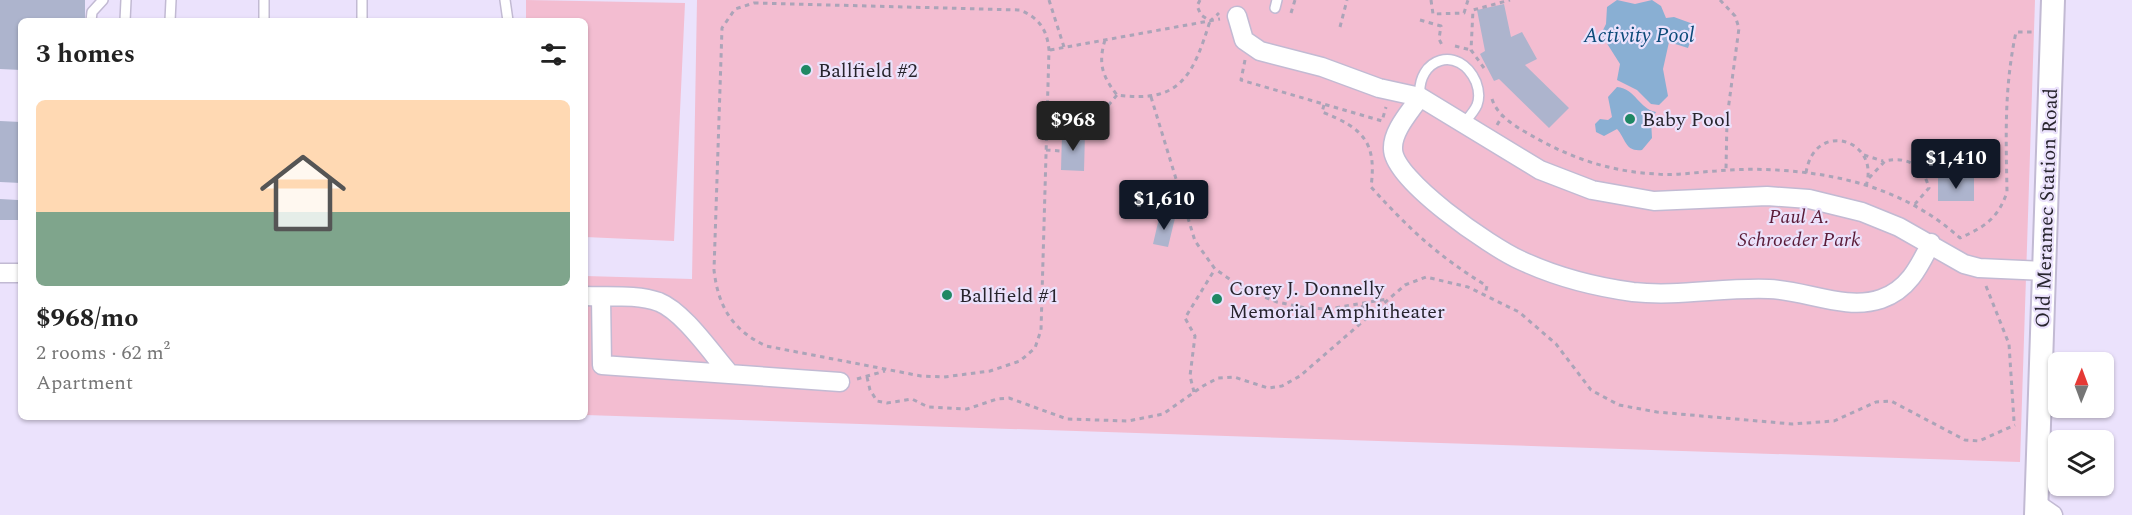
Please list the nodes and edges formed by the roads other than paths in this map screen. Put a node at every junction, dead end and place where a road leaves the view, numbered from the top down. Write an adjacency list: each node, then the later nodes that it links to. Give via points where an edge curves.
1 (103, 0): 9 (lane, via 92,12)
2 (126, 0): 10 (lane)
3 (171, 0): 11 (lane)
4 (264, 0): 12 (lane)
5 (363, 0): 13 (lane)
6 (505, 0): 14 (lane)
7 (2053, 0): 18 (street, Old Meramec Station Road)
8 (1237, 16): 15 (street, via 1244,40 1260,51)
9 (92, 18)
10 (125, 18)
11 (170, 18)
12 (264, 18)
13 (362, 18)
14 (508, 18)
15 (1420, 98): 16 (street); 16 (lane, via 1419,87 1427,69 1445,59 1462,62 1471,71 1479,96); 17 (street, via 1393,141 1396,163 1459,221 1520,260 1563,276 1633,292 1769,289 1858,302 1899,291 1915,274)
16 (1463, 124): 17 (street, via 1540,170 1592,190 1653,201 1767,196 1809,200 1862,212)
17 (1931, 243): 18 (street, via 1964,264 1979,268)
18 (2044, 271): 24 (street, Old Meramec Station Road)
19 (0, 273): 20 (street)
20 (18, 273)
21 (593, 296): 22 (street, via 645,299 673,310); 22 (street, via 602,365)
22 (730, 374): 23 (street)
23 (840, 382)
24 (2042, 511)

